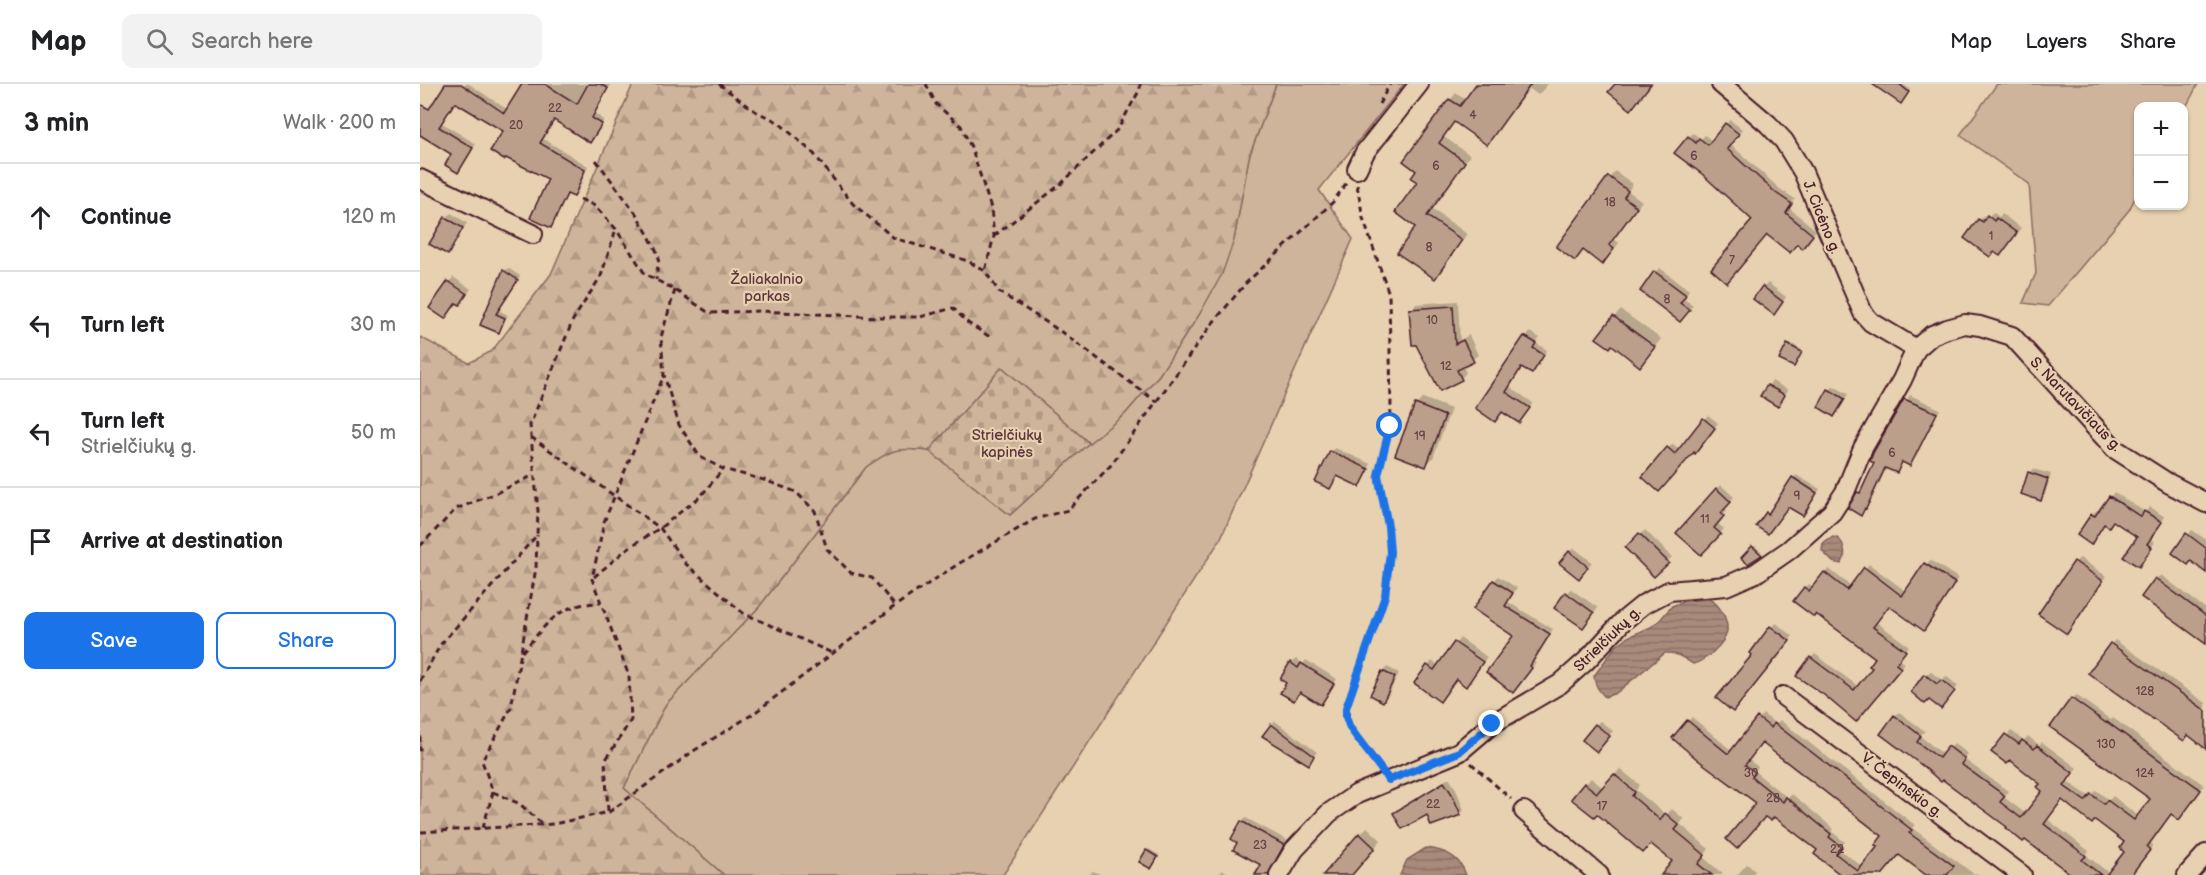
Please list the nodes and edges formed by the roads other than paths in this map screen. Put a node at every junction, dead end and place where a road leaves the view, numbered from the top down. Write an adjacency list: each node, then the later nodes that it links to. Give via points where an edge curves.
1 (1419, 84): 3 (street, via 1365,152)
2 (1721, 84): 6 (street, J. Cicėno g., via 1776,132 1803,172 1863,313)
3 (1357, 169)
4 (420, 179): 5 (street)
5 (533, 234)
6 (1916, 349): 7 (street, S. Narutavičiaus g., via 1932,335 1965,324 2012,336 2115,449); 11 (street, Strielčiukų g., via 1863,448 1845,492 1832,512 1790,550 1756,573 1726,586 1669,591 1644,604 1560,684 1492,724 1459,752 1357,794 1329,813 1294,850)
7 (2206, 503)
8 (1783, 696): 13 (street, V. Čepinskio g.)
9 (1524, 811): 12 (street)
10 (2206, 854): 14 (street)
11 (1279, 875)
12 (1599, 875)
13 (2022, 875)
14 (2187, 875)

